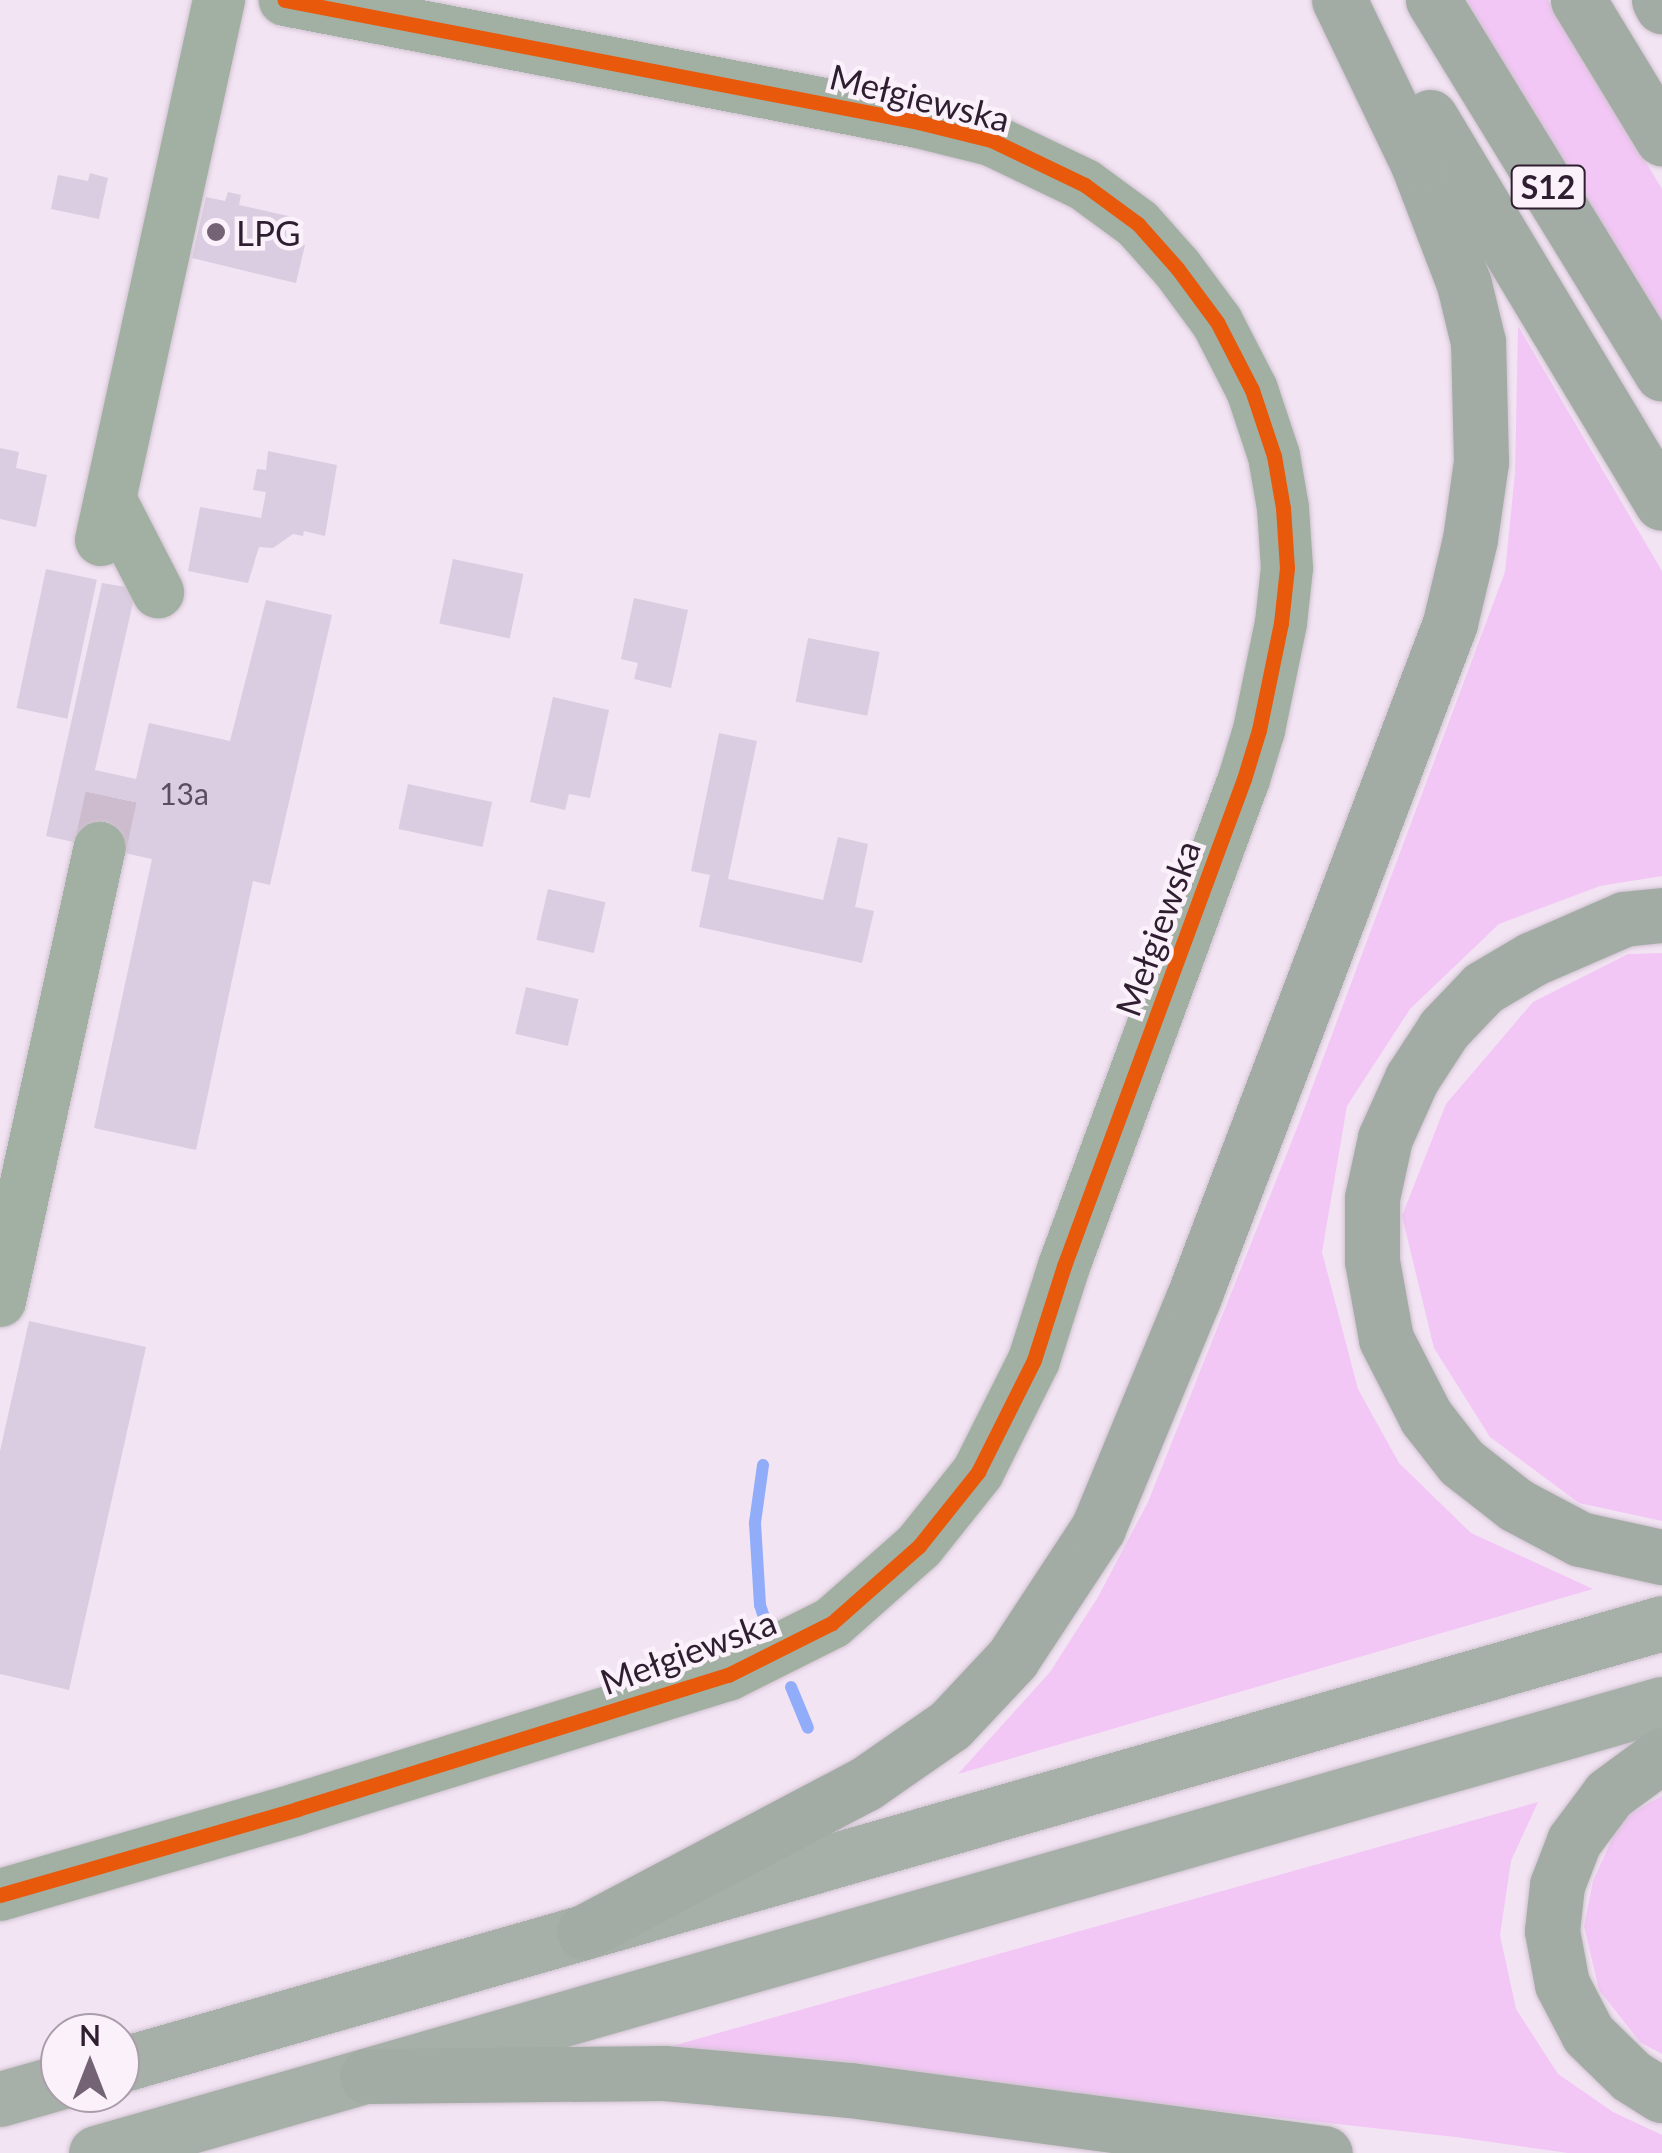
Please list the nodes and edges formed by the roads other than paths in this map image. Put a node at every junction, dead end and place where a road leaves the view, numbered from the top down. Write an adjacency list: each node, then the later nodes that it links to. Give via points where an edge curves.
1 (219, 0): 10 (street, via 106,520)
2 (285, 0): 18 (street, Mełgiewska, via 918,122 991,140 1085,185 1138,224 1176,268 1217,322 1252,390 1284,508 1281,623 1244,779 1034,1360 978,1472 919,1546 832,1623 728,1675)
3 (1339, 0): 19 (highway, via 1418,164 1464,284 1478,342 1481,462 1450,624 1193,1299 1098,1528 1012,1659 950,1726 865,1784)
4 (1357, 0): 9 (highway)
5 (1433, 0): 8 (highway, S12)
6 (1578, 0): 7 (highway)
7 (1662, 138)
8 (1662, 373)
9 (1662, 503)
10 (158, 592)
11 (100, 848): 13 (street)
12 (1662, 915): 14 (highway, via 1624,919 1532,959 1483,988 1444,1029 1412,1078 1386,1138 1372,1198 1372,1261 1386,1339 1426,1417 1461,1462 1516,1506 1580,1539)
13 (0, 1301)
14 (1662, 1557)
15 (1662, 1623): 19 (main road)
16 (1662, 1704): 21 (main road)
17 (1662, 1755): 23 (highway, via 1609,1794 1574,1841 1557,1885 1552,1931 1562,1984 1588,2034 1620,2068)
18 (0, 1894)
19 (584, 1932): 20 (main road)
20 (140, 2059)
21 (366, 2076): 25 (main road); 26 (highway, via 664,2074 782,2083)
22 (40, 2088): 24 (main road)
23 (1662, 2095)
24 (0, 2099)
25 (96, 2153)
26 (1325, 2153)

